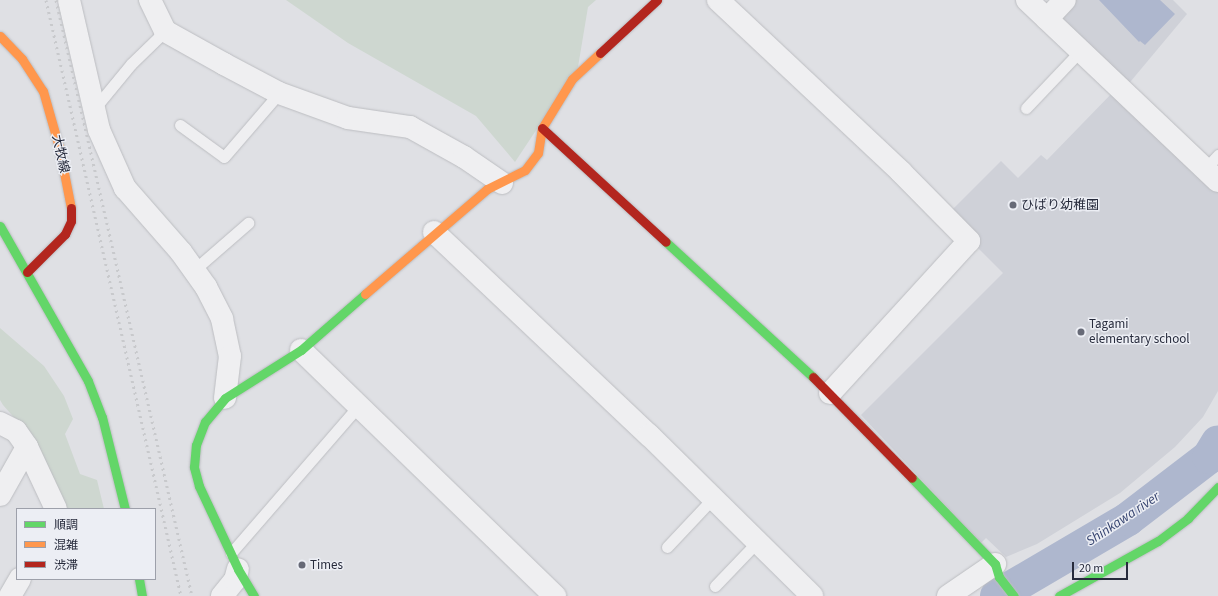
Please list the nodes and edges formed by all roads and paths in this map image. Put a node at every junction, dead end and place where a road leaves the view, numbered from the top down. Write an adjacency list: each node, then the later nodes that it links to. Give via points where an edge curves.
1 (69, 0): 13 (street)
2 (150, 0): 8 (street)
3 (657, 0): 15 (street, via 572,79)
4 (718, 0): 24 (street, via 901,172 969,241)
5 (1027, 0): 7 (street)
6 (1065, 0): 7 (street)
7 (1047, 19): 10 (street)
8 (165, 31): 11 (street); 13 (lane, via 131,64)
9 (0, 36): 22 (street, 大牧線, via 35,78 50,110 71,208 71,221 65,234)
10 (1080, 51): 12 (lane); 16 (street)
11 (279, 93): 14 (lane, via 224,157); 17 (street, via 348,118 410,127 464,157)
12 (1026, 108)
13 (94, 109): 21 (street, via 99,130 125,188)
14 (180, 125)
15 (542, 128): 17 (street, via 538,153 525,170); 24 (street)
16 (1214, 168)
17 (502, 183): 20 (street, via 487,189)
18 (248, 223): 21 (lane)
19 (0, 226): 22 (street)
20 (434, 232): 23 (street); 31 (street, via 650,435)
21 (194, 270): 25 (street, via 222,319 230,356)
22 (27, 272): 33 (street, via 88,381 104,423)
23 (301, 350): 25 (street); 26 (street)
24 (830, 393): 37 (street)
25 (225, 398): 36 (street, via 205,422 196,445 194,467 207,508)
26 (359, 405): 36 (lane); 45 (street)
27 (0, 423): 28 (street, via 16,431)
28 (27, 447): 30 (street); 32 (street)
29 (1218, 487): 49 (street, via 1188,518 1158,541)
30 (0, 495)
31 (713, 498): 34 (street); 35 (lane)
32 (56, 508)
33 (125, 508)
34 (758, 541): 40 (lane); 46 (street)
35 (667, 547)
36 (234, 561): 43 (street, via 235,580); 44 (street)
37 (997, 570): 47 (street); 48 (street)
38 (19, 580): 41 (street)
39 (139, 580): 42 (street)
40 (716, 586)
41 (10, 596)
42 (142, 596)
43 (222, 596)
44 (254, 596)
45 (555, 596)
46 (812, 596)
47 (948, 596)
48 (1014, 596)
49 (1059, 596)

